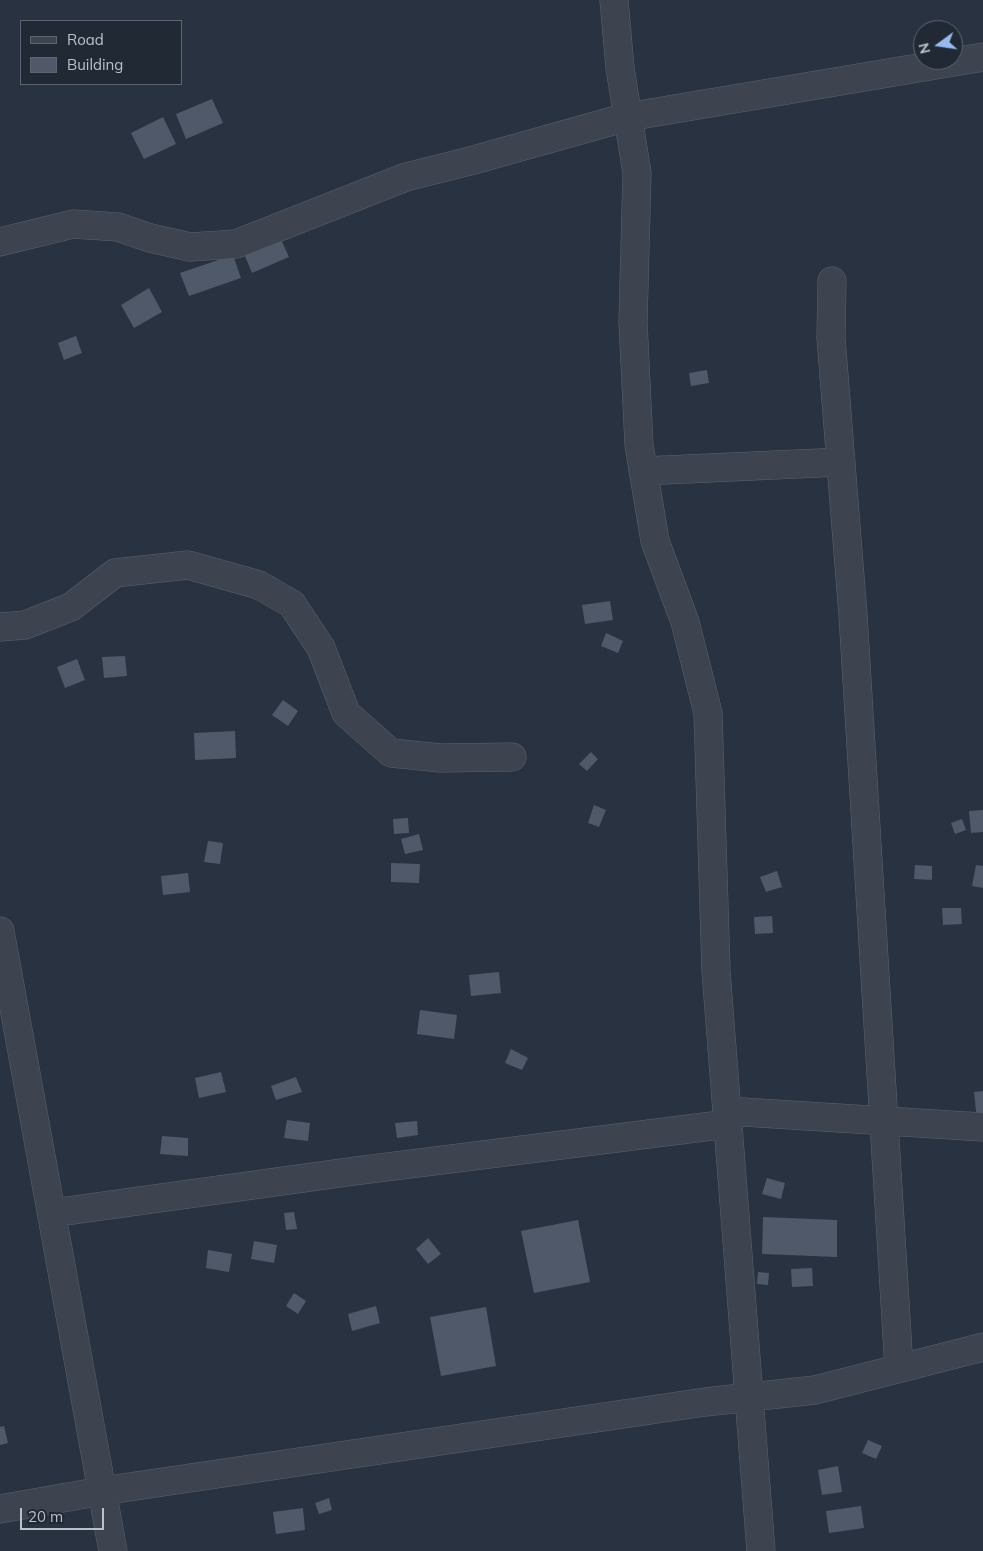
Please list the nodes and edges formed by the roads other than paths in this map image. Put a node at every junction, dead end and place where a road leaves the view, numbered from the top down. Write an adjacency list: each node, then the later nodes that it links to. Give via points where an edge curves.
1 (614, 0): 3 (street)
2 (983, 57): 3 (street)
3 (627, 117): 4 (street, via 406,177 236,244 190,247 118,227 73,224); 7 (street, via 637,173 633,322)
4 (0, 242)
5 (832, 281): 6 (street, via 831,338)
6 (841, 462): 7 (street); 13 (street)
7 (643, 471): 12 (street, via 655,540 685,622 708,713 716,971)
8 (0, 627): 9 (street, via 25,625 71,607 115,573 188,565 259,586 292,604 321,648 346,713 391,753 441,758)
9 (512, 757)
10 (0, 931): 11 (street)
11 (7, 1005): 15 (street)
12 (728, 1118): 13 (street); 15 (street); 18 (street)
13 (884, 1121): 14 (street); 17 (street)
14 (983, 1127)
15 (52, 1213): 19 (street)
16 (983, 1347): 17 (street)
17 (899, 1368): 18 (street, via 815,1390)
18 (750, 1397): 19 (street); 22 (street)
19 (102, 1491): 20 (street); 21 (street)
20 (0, 1509)
21 (112, 1551)
22 (761, 1551)

